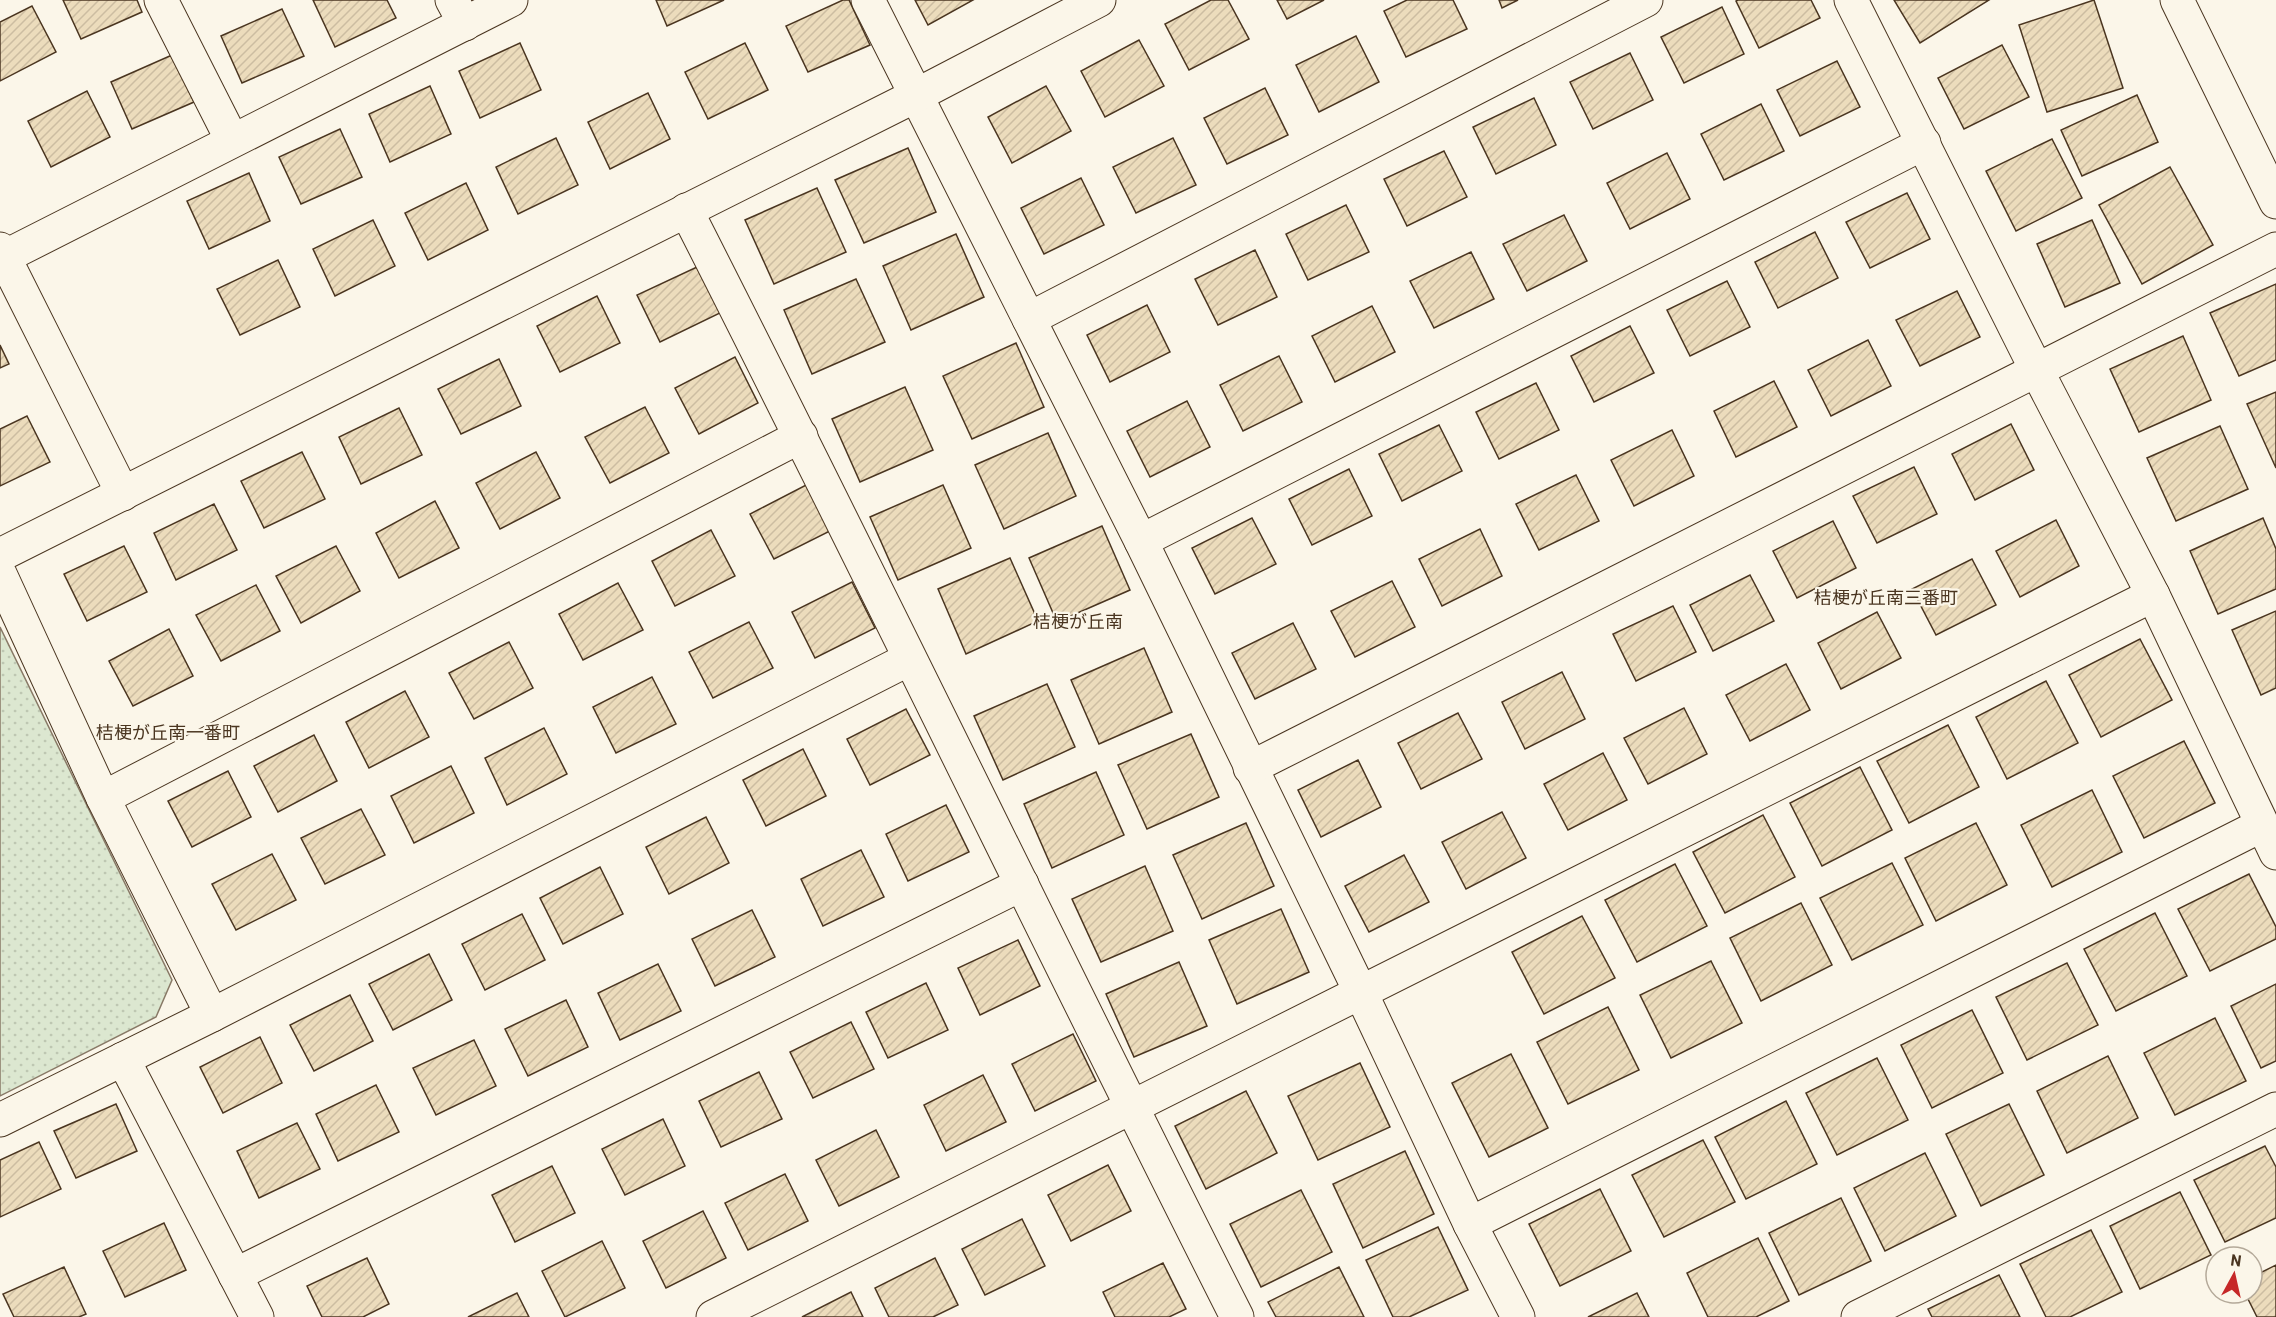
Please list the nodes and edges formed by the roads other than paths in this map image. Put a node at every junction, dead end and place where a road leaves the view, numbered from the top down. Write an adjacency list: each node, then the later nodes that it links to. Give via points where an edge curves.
1 (161, 0): 10 (street)
2 (511, 0): 8 (street)
3 (868, 0): 9 (street)
4 (1099, 0): 9 (street)
5 (1646, 0): 16 (street)
6 (1851, 0): 11 (street)
7 (2177, 0): 12 (street)
8 (458, 12): 10 (street)
9 (915, 96): 13 (street); 16 (street)
10 (232, 140): 15 (street)
11 (1924, 143): 17 (street); 20 (street)
12 (2276, 202)
13 (686, 210): 18 (street); 19 (street)
14 (2276, 249): 17 (street)
15 (1, 255): 19 (street)
16 (1029, 320): 20 (street)
17 (2036, 369): 23 (street); 25 (street)
18 (801, 436): 24 (street); 26 (street)
19 (123, 494): 21 (street)
20 (1141, 541): 25 (street)
21 (0, 555)
22 (0, 574): 26 (street)
23 (2153, 595): 27 (street); 29 (street)
24 (909, 659): 28 (street); 30 (street)
25 (1250, 768): 29 (street)
26 (103, 798): 30 (street)
27 (2269, 839): 35 (street)
28 (1022, 884): 32 (street); 36 (street)
29 (1361, 993): 32 (street); 35 (street)
30 (212, 1015): 31 (street)
31 (123, 1059): 34 (street); 36 (street)
32 (1131, 1108): 38 (street); 39 (street)
33 (2276, 1109): 41 (street)
34 (0, 1120)
35 (1470, 1224): 40 (street)
36 (235, 1275): 37 (street)
37 (257, 1317)
38 (713, 1317)
39 (1237, 1317)
40 (1518, 1317)
41 (1858, 1317)

